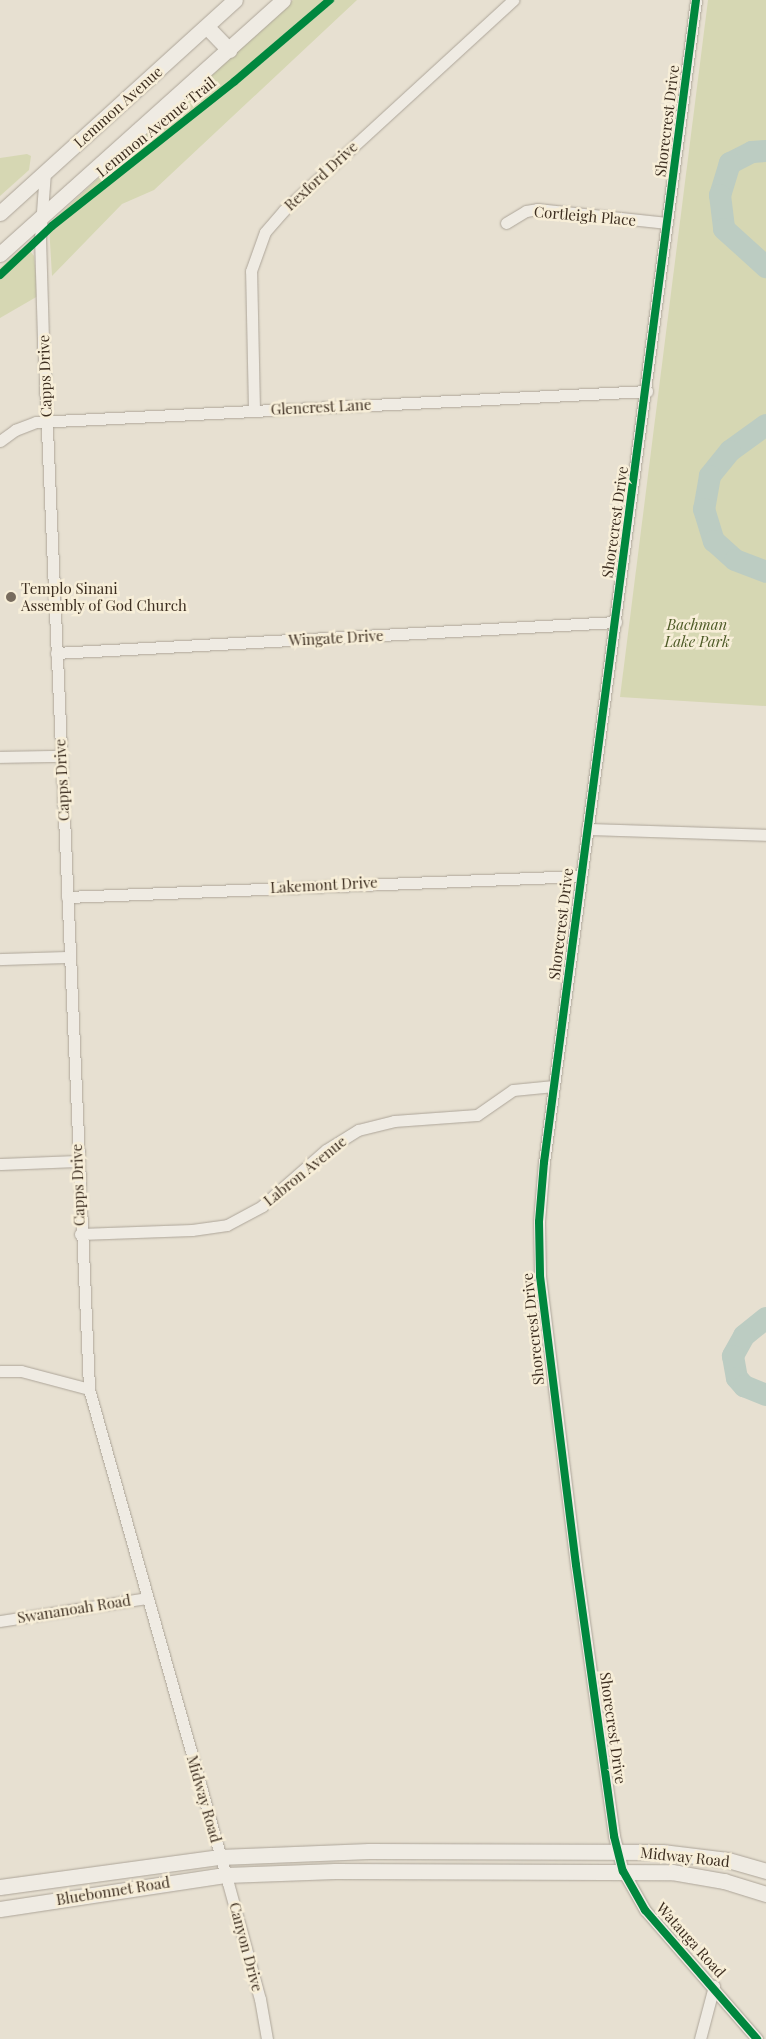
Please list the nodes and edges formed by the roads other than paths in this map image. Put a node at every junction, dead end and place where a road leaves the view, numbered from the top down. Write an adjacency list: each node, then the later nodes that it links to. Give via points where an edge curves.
1 (235, 0): 5 (main road, Lemmon Avenue)
2 (283, 0): 6 (main road, Lemmon Avenue)
3 (513, 0): 14 (street, Rexford Drive, via 284,210 265,232 251,271)
4 (696, 0): 11 (street, Shorecrest Drive)
5 (207, 27): 6 (main road); 7 (main road, Lemmon Avenue)
6 (229, 50): 9 (main road, Lemmon Avenue)
7 (45, 172): 8 (main road, Lemmon Avenue); 9 (street, Capps Drive)
8 (0, 214)
9 (40, 217): 12 (main road, Lemmon Avenue); 15 (street, Capps Drive)
10 (506, 223): 11 (street, Cortleigh Place, via 526,211 538,209)
11 (667, 223): 13 (street, Shorecrest Drive)
12 (0, 254)
13 (647, 392): 14 (street, Glencrest Lane); 17 (street, Shorecrest Drive)
14 (254, 410): 15 (street, Glencrest Lane)
15 (47, 422): 16 (street, Glencrest Lane, via 27,424); 18 (street, Capps Drive)
16 (0, 441)
17 (616, 622): 18 (street, Wingate Drive); 21 (street, Shorecrest Drive)
18 (56, 653): 19 (street, Capps Drive)
19 (60, 756): 20 (street); 24 (street, Capps Drive)
20 (0, 757)
21 (587, 829): 22 (street); 23 (street, Shorecrest Drive)
22 (766, 835)
23 (581, 876): 24 (street, Lakemont Drive); 27 (street, Shorecrest Drive)
24 (67, 897): 25 (street, Capps Drive)
25 (69, 957): 26 (street); 28 (street, Capps Drive)
26 (0, 959)
27 (554, 1086): 30 (street, Labron Avenue, via 513,1090 477,1115 394,1121 358,1130 326,1150 262,1206 226,1225 192,1230); 35 (street, Shorecrest Drive, via 539,1222 540,1276 576,1565)
28 (78, 1161): 29 (street); 30 (street, Capps Drive)
29 (0, 1164)
30 (80, 1234): 32 (street, Capps Drive)
31 (0, 1371): 32 (street, via 22,1370)
32 (89, 1389): 33 (street, Midway Road)
33 (147, 1598): 34 (street, Swananoah Road); 36 (street, Midway Road)
34 (0, 1621)
35 (618, 1851): 36 (main road, Midway Road, via 369,1851); 37 (main road, Midway Road, via 703,1856); 38 (street, Watauga Road)
36 (220, 1857): 39 (street, Canyon Drive); 40 (main road, Bluebonnet Road)
37 (766, 1871)
38 (623, 1872): 39 (main road, Midway Road, via 334,1871); 41 (main road, Midway Road, via 698,1876); 43 (street, Watauga Road, via 646,1910)
39 (226, 1875): 42 (main road, Bluebonnet Road); 44 (street, Canyon Drive, via 260,1999)
40 (0, 1887)
41 (766, 1894)
42 (0, 1909)
43 (714, 1986): 45 (street); 46 (street, Watauga Road)
44 (267, 2039)
45 (700, 2039)
46 (757, 2039)

